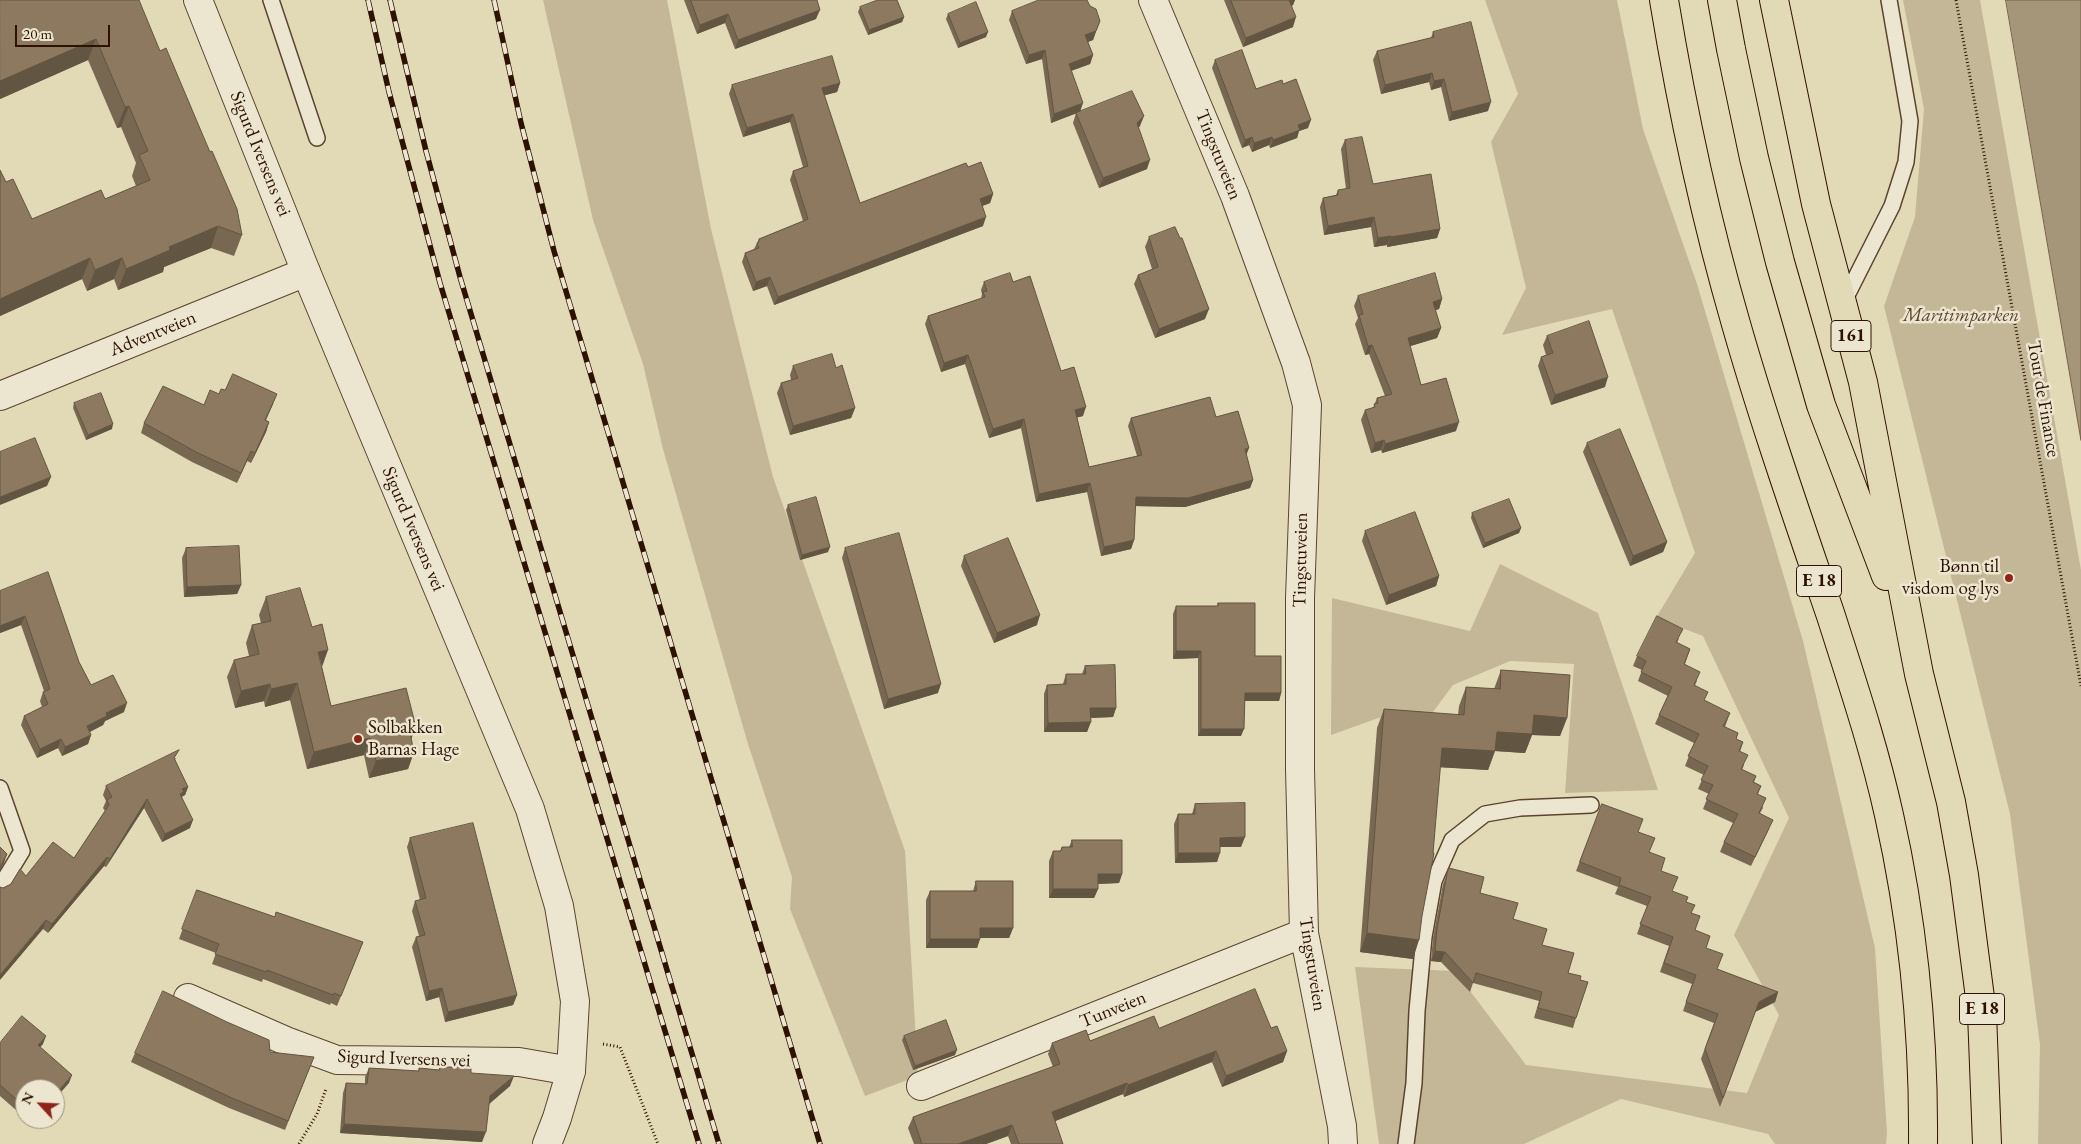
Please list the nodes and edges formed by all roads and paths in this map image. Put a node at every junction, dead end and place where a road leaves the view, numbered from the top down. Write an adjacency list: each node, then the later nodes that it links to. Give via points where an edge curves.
1 (198, 0): 10 (street, Sigurd Iversens vei)
2 (272, 0): 9 (lane)
3 (1154, 0): 18 (street, Tingstuveien, via 1235,196 1296,363 1307,405 1300,598)
4 (1664, 0): 29 (highway, E 18, via 1699,179 1736,324 1853,683 1890,816 1919,1022 1924,1090)
5 (1722, 0): 13 (highway, E 18, via 1754,158 1821,405 1876,547)
6 (1774, 0): 11 (highway, 161, via 1816,204)
7 (1889, 0): 11 (lane, via 1910,121 1906,162 1892,206)
8 (1956, 0): 14 (path, Tour de Finance)
9 (317, 138)
10 (306, 272): 12 (street, Adventveien); 20 (street, Sigurd Iversens vei, via 530,809 559,906 575,1001)
11 (1842, 304): 13 (highway, 161, via 1863,382)
12 (0, 396)
13 (1919, 674): 30 (highway, E 18, via 1951,802 1964,875 1982,1013)
14 (2081, 686)
15 (0, 788): 17 (lane, via 22,851)
16 (1591, 805): 28 (lane, via 1520,808 1486,814 1452,840 1434,881 1424,937 1414,1083)
17 (0, 886)
18 (1304, 933): 23 (street, Tunveien); 27 (street, Tingstuveien)
19 (188, 998): 21 (street, Sigurd Iversens vei)
20 (574, 1038): 22 (street, Sigurd Iversens vei); 26 (path, via 620,1047)
21 (337, 1060): 22 (street, Sigurd Iversens vei, via 519,1062); 24 (path, via 317,1114)
22 (571, 1070): 25 (street, Sigurd Iversens vei)
23 (921, 1086)
24 (298, 1144)
25 (547, 1144)
26 (658, 1144)
27 (1344, 1144)
28 (1406, 1144)
29 (1923, 1144)
30 (1987, 1144)

